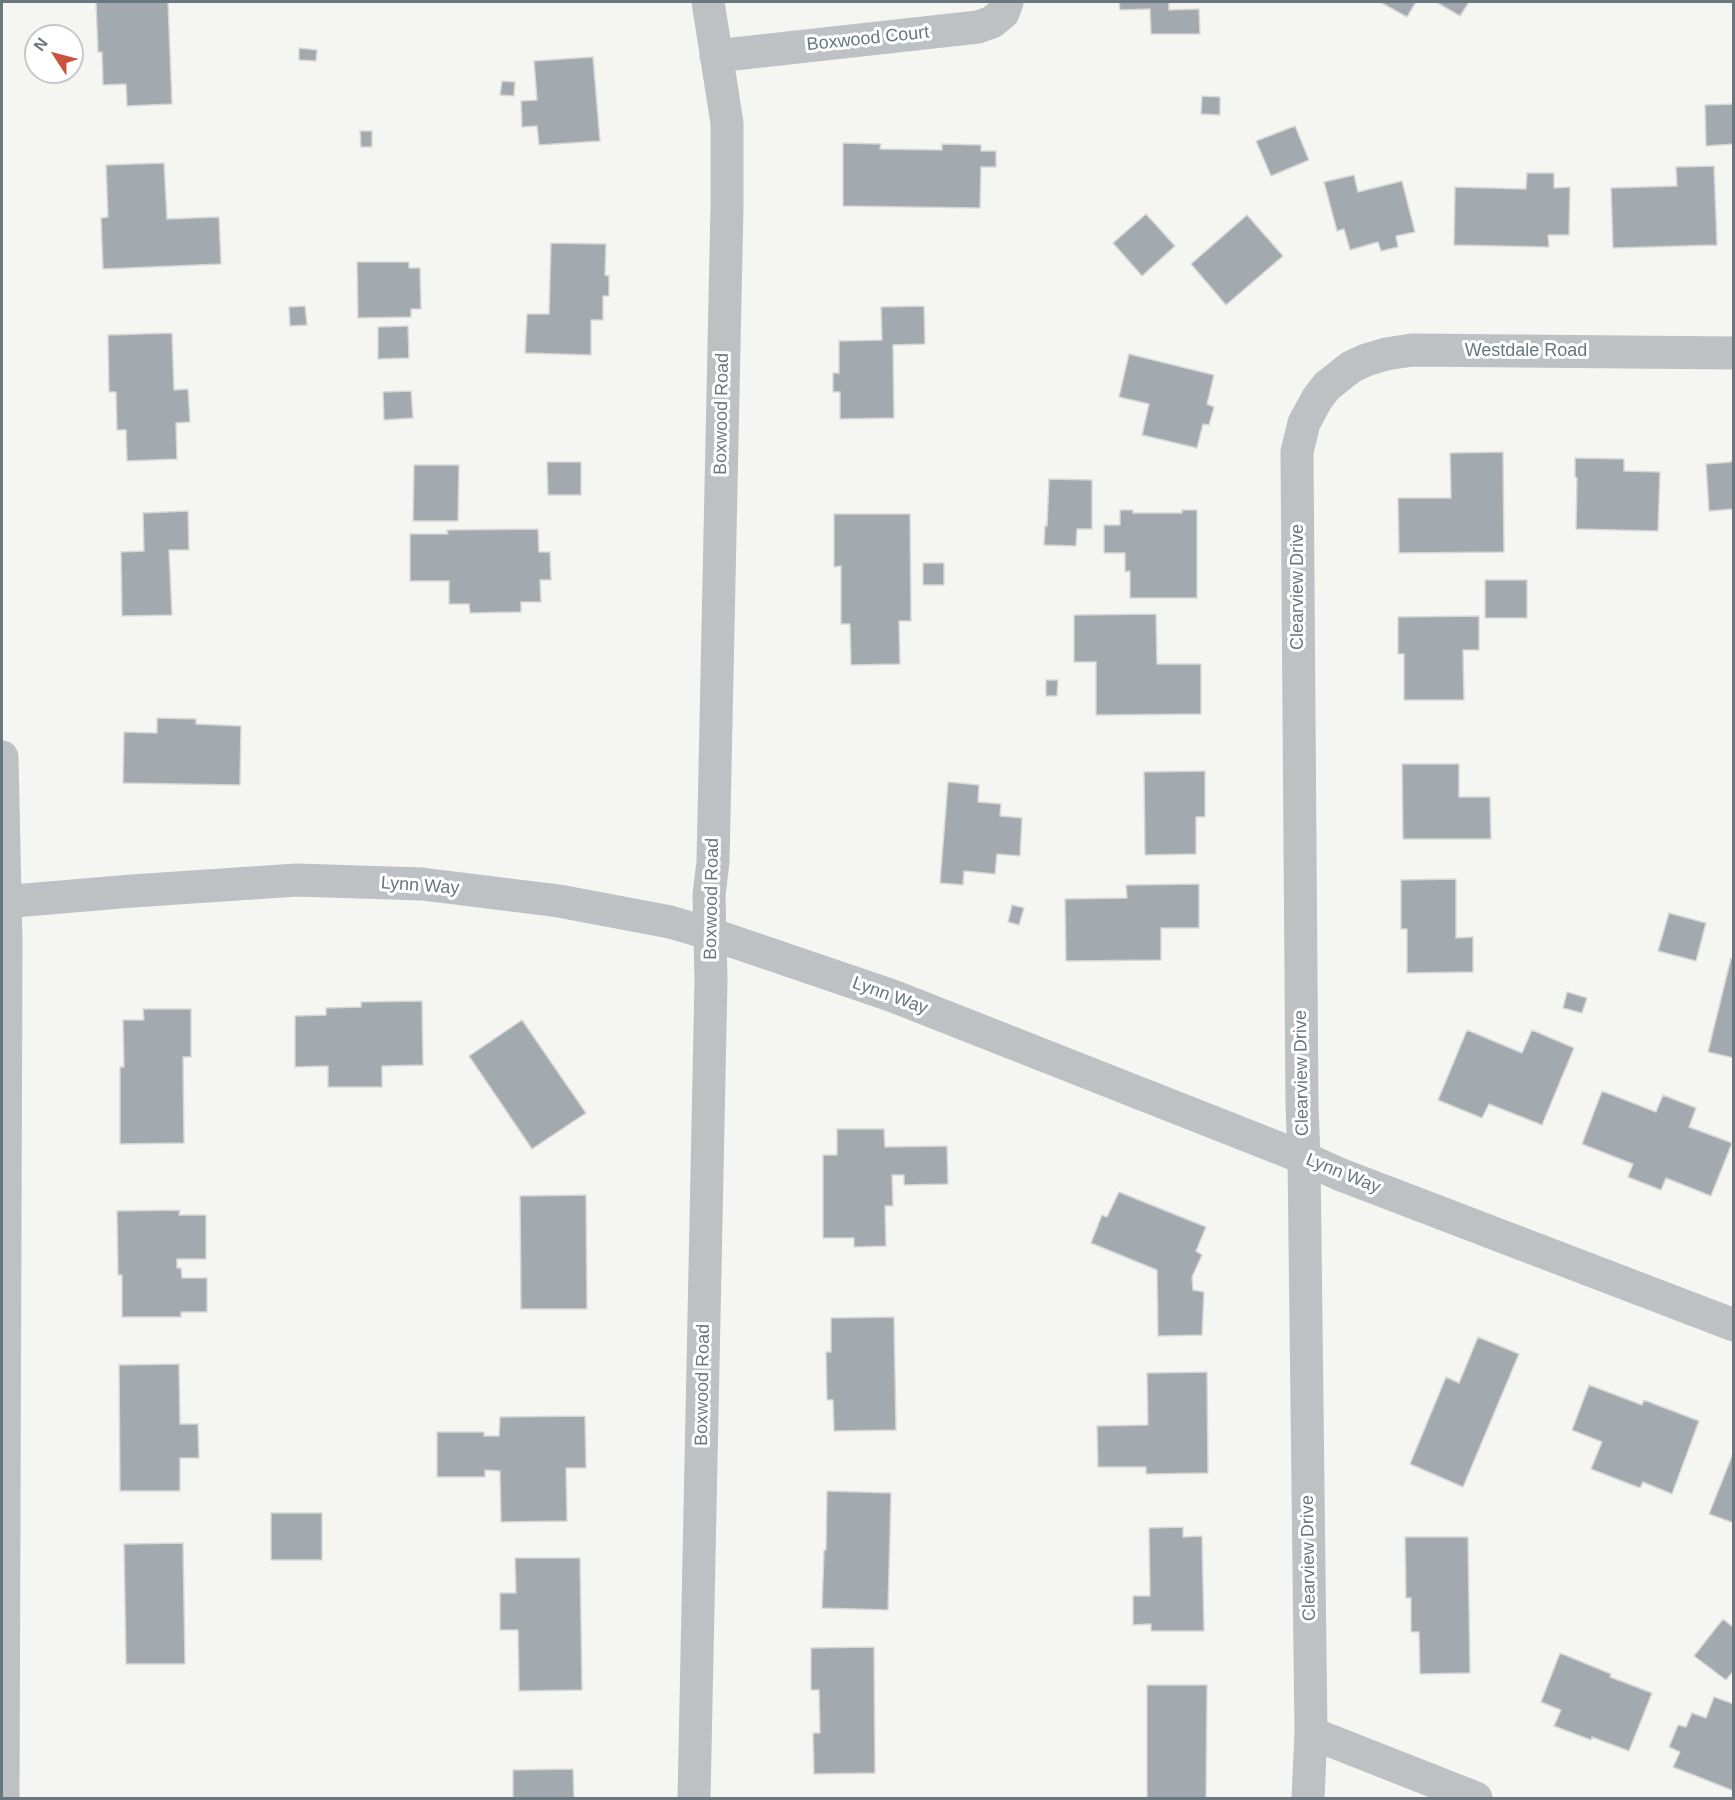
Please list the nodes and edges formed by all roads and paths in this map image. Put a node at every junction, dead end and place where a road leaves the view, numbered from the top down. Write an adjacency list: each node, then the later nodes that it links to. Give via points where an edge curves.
1 (708, 2): 3 (street, Boxwood Road)
2 (1007, 2): 3 (street, Boxwood Court, via 1003,13 978,27)
3 (716, 56): 8 (street, Boxwood Road, via 727,123 727,206)
4 (1734, 353): 5 (street, Westdale Road, via 1412,350 1366,360)
5 (1327, 386): 9 (street, Clearview Drive, via 1304,423 1297,452)
6 (2, 758): 7 (street)
7 (3, 902): 8 (street, Lynn Way, via 297,880 422,884 559,901 670,922); 12 (street)
8 (711, 934): 9 (street, Lynn Way, via 893,996); 13 (street, Boxwood Road)
9 (1304, 1158): 10 (street, Lynn Way); 11 (street, Clearview Drive)
10 (1734, 1325)
11 (1311, 1733): 14 (street, Clearview Drive); 15 (street)
12 (3, 1798)
13 (694, 1798)
14 (1308, 1798)
15 (1476, 1798)

